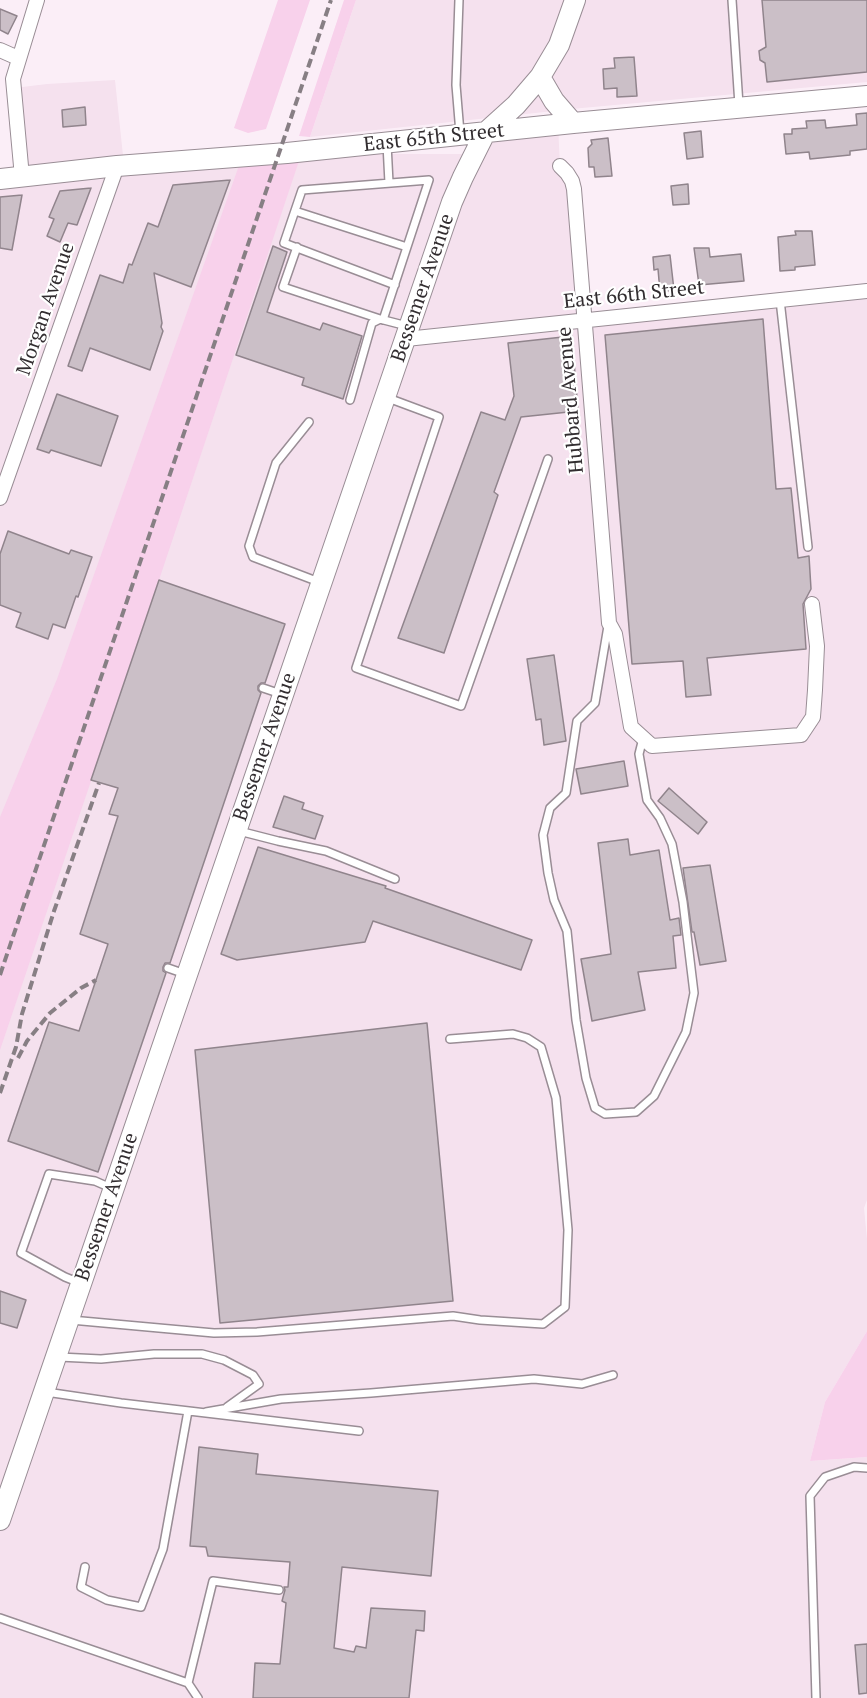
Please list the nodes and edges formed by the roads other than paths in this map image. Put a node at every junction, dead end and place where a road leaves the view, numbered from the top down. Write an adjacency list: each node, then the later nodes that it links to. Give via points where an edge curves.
1 (37, 0): 6 (street)
2 (459, 0): 12 (lane, via 456,86)
3 (575, 0): 7 (street, Bessemer Avenue, via 559,45)
4 (732, 0): 9 (lane)
5 (0, 50): 6 (street)
6 (18, 58): 16 (street, via 14,79)
7 (540, 77): 10 (street); 11 (street, Bessemer Avenue)
8 (867, 96): 9 (street, East 65th Street)
9 (739, 108): 10 (street, East 65th Street)
10 (573, 123): 11 (street, East 65th Street)
11 (485, 133): 12 (street, East 65th Street); 27 (street, Bessemer Avenue, via 452,202)
12 (460, 135): 13 (street, East 65th Street)
13 (387, 143): 14 (street, East 65th Street); 18 (lane)
14 (117, 166): 16 (street, East 65th Street); 32 (street, Morgan Avenue)
15 (560, 166): 26 (street, Hubbard Avenue, via 573,181)
16 (22, 177): 17 (street, East 65th Street)
17 (0, 178)
18 (389, 183): 19 (lane, via 302,190); 21 (lane, via 429,180)
19 (295, 211): 20 (lane, via 285,243); 21 (lane)
20 (297, 247): 22 (lane); 25 (lane, via 283,287)
21 (406, 247): 22 (lane)
22 (394, 285): 25 (lane)
23 (867, 291): 24 (street, East 66th Street)
24 (780, 300): 26 (street, East 66th Street); 33 (lane)
25 (382, 319): 27 (lane); 29 (lane, via 372,323)
26 (585, 320): 27 (street, East 66th Street); 36 (street, Hubbard Avenue)
27 (408, 333): 28 (street, Bessemer Avenue)
28 (386, 397): 31 (lane, via 440,417 356,668 461,706); 34 (street, Bessemer Avenue)
29 (350, 400)
30 (309, 422): 34 (lane, via 276,463 249,546 253,557)
31 (548, 459)
32 (0, 498)
33 (808, 547)
34 (322, 583): 38 (street, Bessemer Avenue)
35 (812, 604): 39 (street, via 817,646 813,717 801,735 652,746)
36 (612, 628): 39 (street, Hubbard Avenue, via 631,727); 39 (lane, via 595,703 577,721 566,793 550,808 543,835 552,891 567,931 586,1078 595,1108 606,1114 636,1112 654,1096 686,1032 694,993 672,844 647,800 639,754)
37 (263, 688): 38 (lane)
38 (283, 695): 40 (street, Bessemer Avenue)
39 (643, 738)
40 (237, 830): 41 (lane, via 326,851); 43 (street, Bessemer Avenue)
41 (395, 879)
42 (168, 968): 43 (lane)
43 (187, 975): 45 (street, Bessemer Avenue)
44 (450, 1039): 47 (lane, via 513,1034 541,1047 556,1098 568,1230 565,1307 543,1324 453,1316 214,1332)
45 (114, 1189): 46 (street, Bessemer Avenue); 46 (lane, via 95,1181 49,1174 21,1253)
46 (81, 1284): 47 (street, Bessemer Avenue)
47 (69, 1319): 48 (street, Bessemer Avenue)
48 (56, 1357): 50 (street, Bessemer Avenue); 51 (lane, via 202,1354 224,1360 253,1376 259,1384)
49 (613, 1376): 51 (lane, via 582,1384 534,1379 281,1399)
50 (44, 1392): 52 (lane); 56 (street, Bessemer Avenue)
51 (225, 1409): 53 (lane)
52 (188, 1411): 53 (lane); 57 (lane, via 163,1549 141,1607 107,1600 81,1587)
53 (206, 1412): 54 (lane)
54 (359, 1431)
55 (867, 1468): 62 (lane, via 854,1467 825,1477 810,1496)
56 (0, 1520)
57 (85, 1567)
58 (279, 1590): 60 (lane, via 213,1581)
59 (0, 1618): 60 (lane)
60 (188, 1683): 61 (lane)
61 (198, 1698)
62 (816, 1698)

